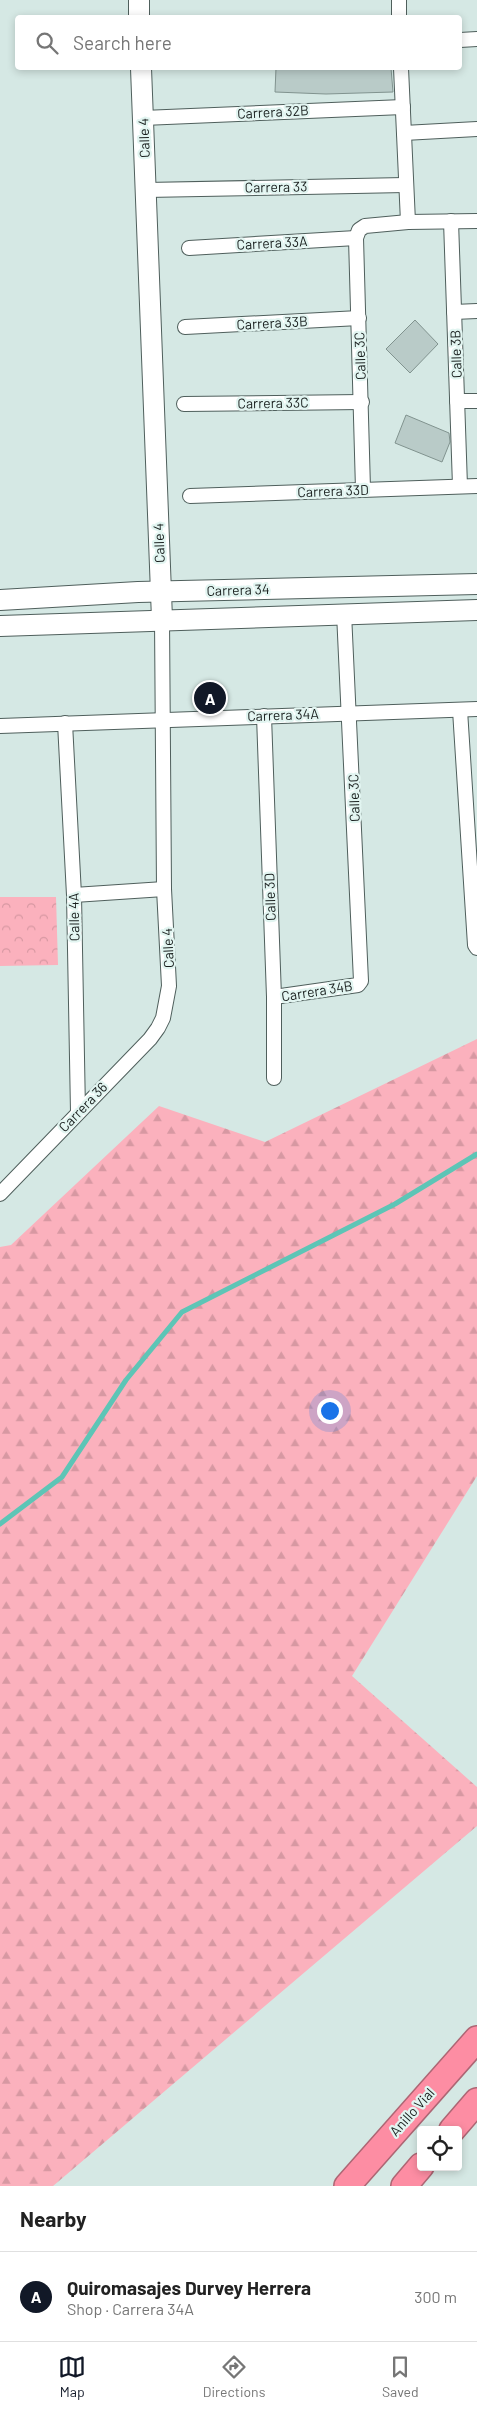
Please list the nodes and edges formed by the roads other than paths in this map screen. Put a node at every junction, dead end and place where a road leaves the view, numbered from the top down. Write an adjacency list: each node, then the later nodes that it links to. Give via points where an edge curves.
1 (139, 0): 3 (street)
2 (399, 0): 4 (street)
3 (139, 15)
4 (399, 15)
5 (477, 39): 6 (street)
6 (462, 40)
7 (141, 70): 10 (street, Calle 4)
8 (401, 70): 9 (street)
9 (403, 107): 10 (street, Carrera 32B); 12 (street)
10 (143, 118): 14 (street, Calle 4)
11 (477, 129): 12 (street)
12 (404, 133): 13 (street)
13 (406, 185): 14 (street, Carrera 33); 17 (street)
14 (146, 190): 33 (street, Calle 4)
15 (451, 221): 16 (street); 17 (street); 21 (street, Calle 3B)
16 (477, 221)
17 (408, 222): 18 (street, via 365,226)
18 (356, 238): 19 (street, Carrera 33A); 22 (street, Calle 3C)
19 (189, 248)
20 (477, 311): 21 (street)
21 (454, 312): 24 (street, Calle 3B)
22 (359, 318): 23 (street, Carrera 33B); 26 (street, Calle 3C)
23 (186, 327)
24 (457, 401): 25 (street); 28 (street, Calle 3B)
25 (477, 401)
26 (362, 402): 27 (street, Carrera 33C); 30 (street, Calle 3C)
27 (184, 404)
28 (460, 486): 29 (street, Carrera 33D); 30 (street, Carrera 33D)
29 (477, 486)
30 (364, 490): 31 (street, Carrera 33D)
31 (190, 496)
32 (477, 584): 33 (street, Carrera 34)
33 (161, 592): 34 (street, Carrera 34); 37 (street, Calle 4)
34 (0, 600)
35 (477, 610): 36 (street, Carrera 34)
36 (344, 613): 37 (street, Carrera 34); 41 (street, Calle 3C)
37 (162, 619): 38 (street, Carrera 34); 43 (street, Calle 4)
38 (0, 626)
39 (477, 709): 40 (street, Carrera 34A)
40 (460, 710): 41 (street, Carrera 34A); 48 (street)
41 (350, 713): 42 (street, Carrera 34A); 49 (street, Calle 3C)
42 (264, 716): 43 (street, Carrera 34A); 50 (street, Calle 3D)
43 (162, 721): 44 (street, Carrera 34A); 46 (street, Calle 4)
44 (65, 723): 45 (street, Carrera 34A); 47 (street, Calle 4A)
45 (0, 726)
46 (164, 889): 47 (street); 51 (street, Calle 4, via 169,986)
47 (74, 895): 53 (street, Calle 4A)
48 (477, 948)
49 (360, 984): 50 (street, Carrera 34B)
50 (274, 997): 52 (street, Calle 3D)
51 (163, 1018): 53 (street, Carrera 36, via 150,1038)
52 (274, 1078)
53 (78, 1112): 55 (street, Carrera 36)
54 (0, 1186): 55 (street)
55 (0, 1194)
56 (477, 2039): 60 (highway, Anillo Vial)
57 (477, 2102): 58 (highway)
58 (456, 2126)
59 (417, 2171): 61 (highway)
60 (346, 2186)
61 (404, 2186)

